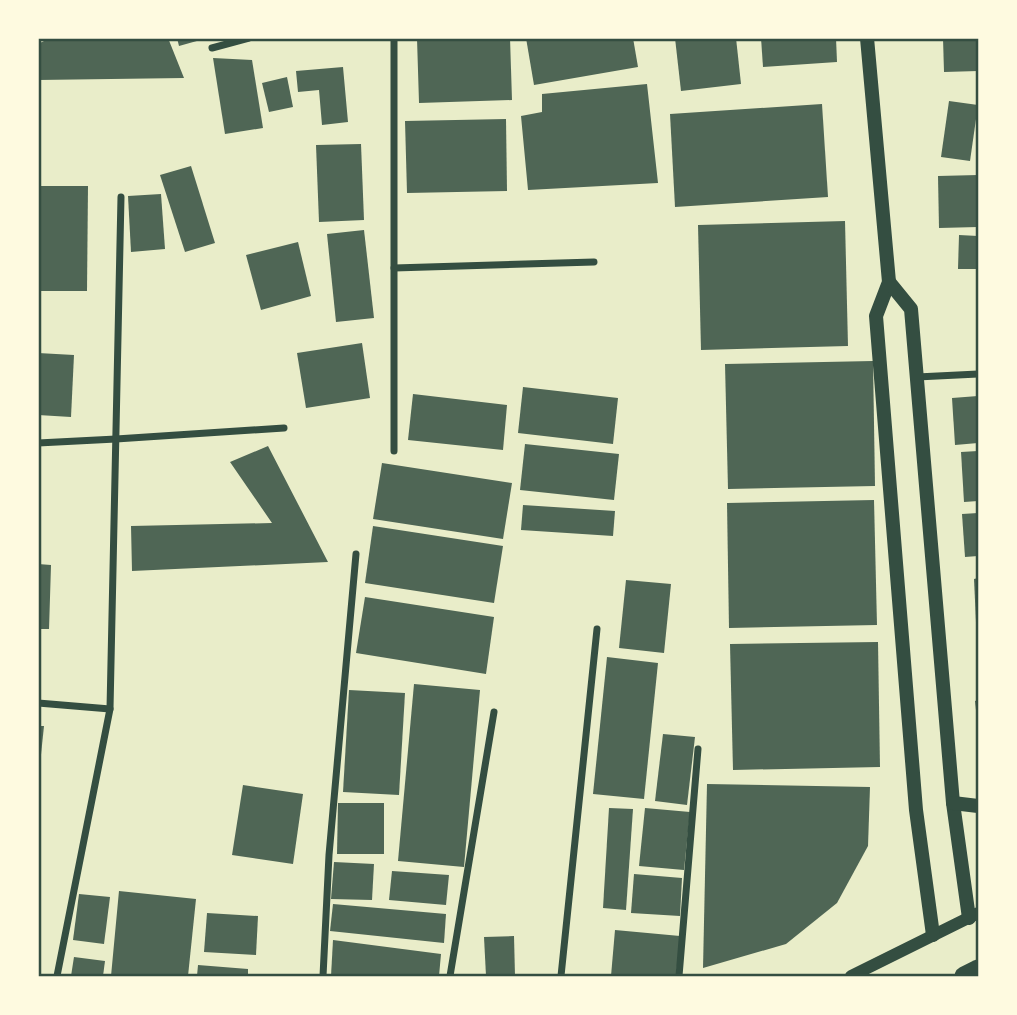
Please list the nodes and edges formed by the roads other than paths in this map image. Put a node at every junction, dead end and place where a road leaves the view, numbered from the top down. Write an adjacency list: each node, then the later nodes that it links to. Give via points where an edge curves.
1 (249, 38): 4 (street)
2 (394, 38): 7 (street)
3 (867, 38): 8 (main road)
4 (212, 48)
5 (121, 197): 12 (street)
6 (594, 262): 7 (street)
7 (394, 268): 14 (street)
8 (889, 282): 10 (main road, via 911,309); 24 (main road, via 876,316 916,810)
9 (978, 374): 10 (street)
10 (917, 377): 21 (main road)
11 (284, 428): 12 (street)
12 (116, 439): 13 (street); 18 (street)
13 (38, 443)
14 (394, 451)
15 (356, 554): 27 (street)
16 (597, 629): 29 (street)
17 (38, 703): 18 (street)
18 (110, 709): 26 (street)
19 (494, 712): 28 (street)
20 (698, 749): 30 (street)
21 (953, 803): 22 (main road); 23 (main road)
22 (978, 806)
23 (974, 915): 24 (street)
24 (933, 935): 31 (street)
25 (978, 969): 32 (highway)
26 (57, 976)
27 (323, 976)
28 (450, 976)
29 (561, 976)
30 (679, 976)
31 (851, 976)
32 (964, 976)

